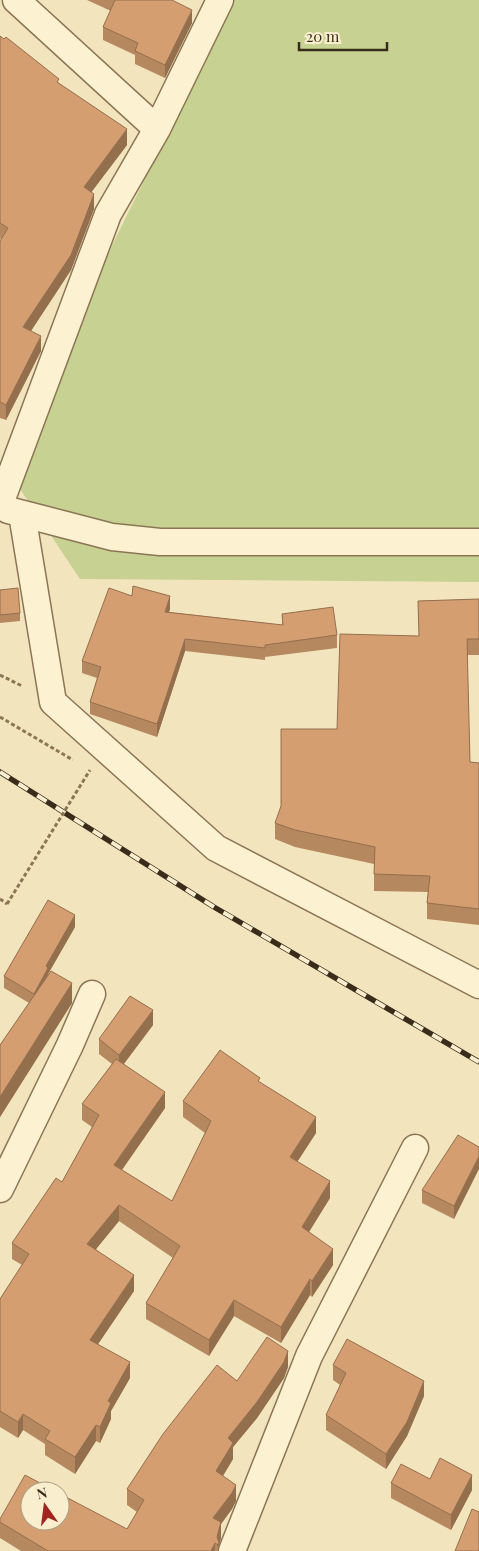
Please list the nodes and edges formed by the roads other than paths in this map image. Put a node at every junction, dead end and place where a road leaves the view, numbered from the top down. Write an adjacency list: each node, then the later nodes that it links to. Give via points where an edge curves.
1 (16, 0): 3 (street)
2 (220, 0): 3 (street)
3 (157, 129): 4 (street, via 108,214)
4 (7, 509): 5 (street, via 112,537 160,542); 6 (street, via 53,702 216,848)
5 (479, 542)
6 (479, 985)
7 (92, 994): 9 (street)
8 (415, 1148): 10 (street, via 309,1356)
9 (0, 1189)
10 (232, 1551)

